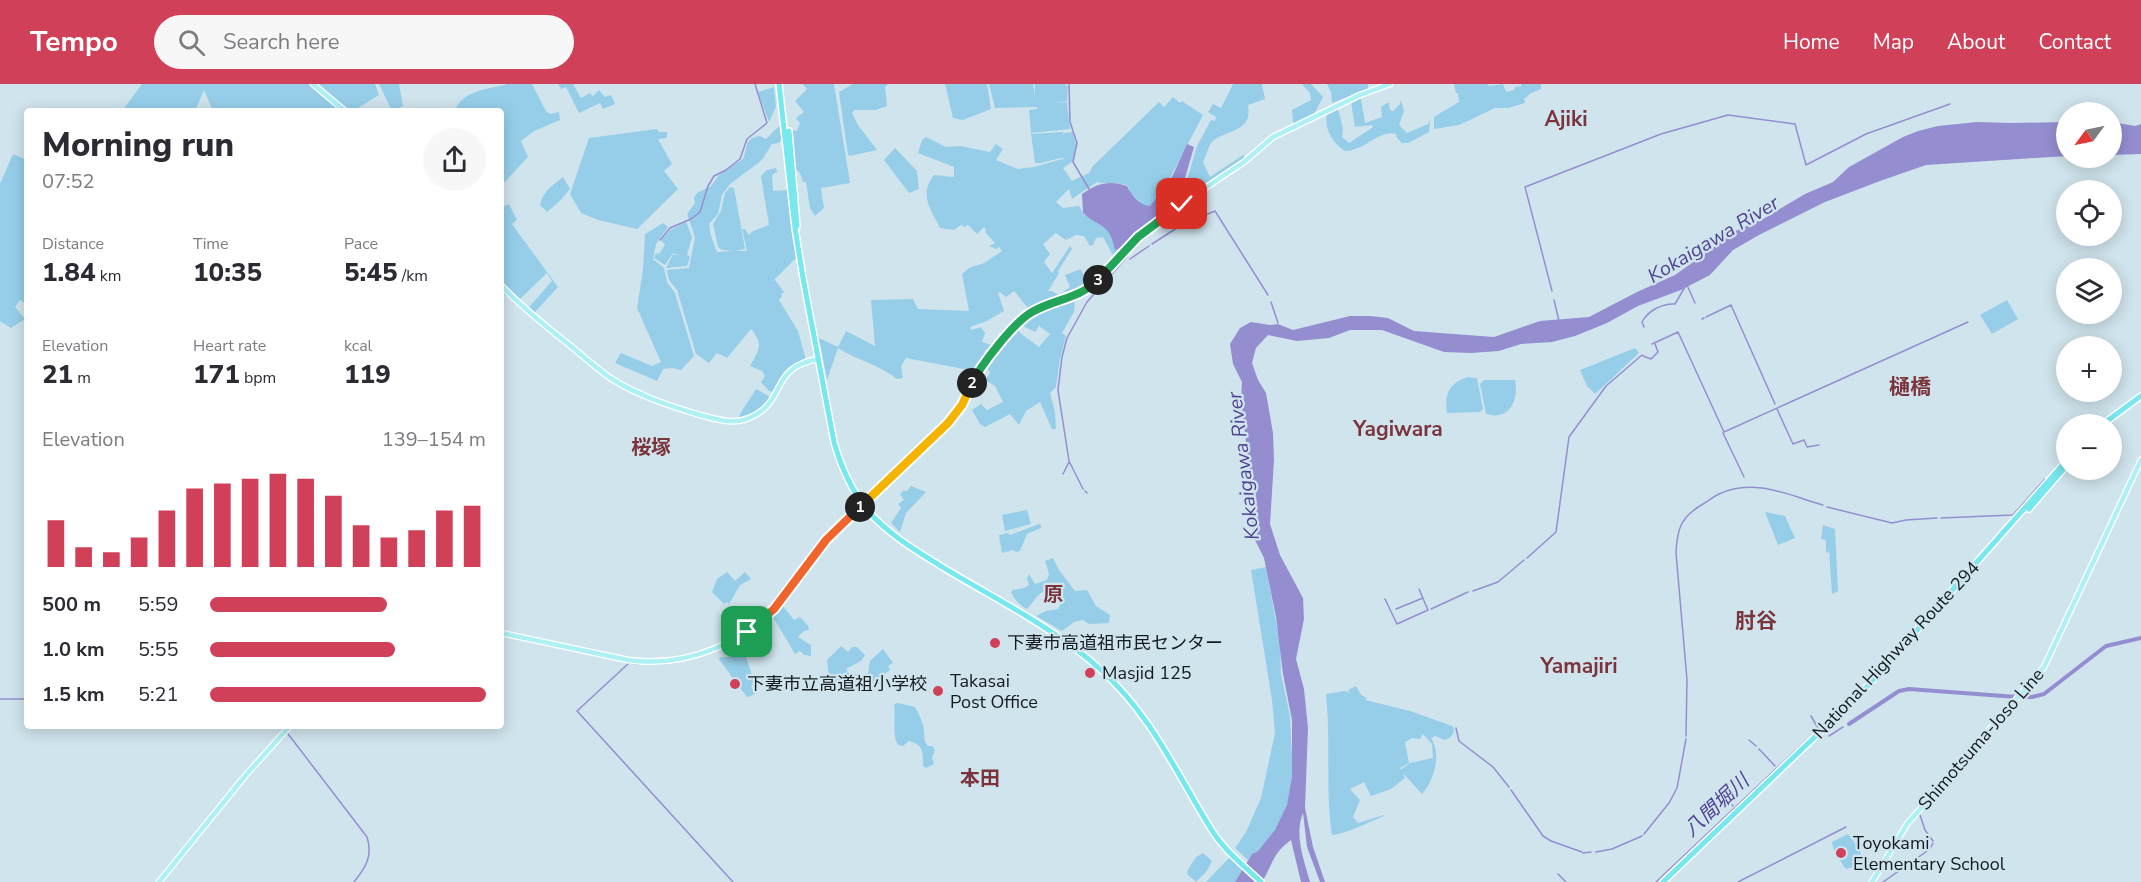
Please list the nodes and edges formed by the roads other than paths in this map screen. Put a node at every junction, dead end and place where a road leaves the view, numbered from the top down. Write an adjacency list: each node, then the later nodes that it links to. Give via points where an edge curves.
1 (313, 84): 4 (main road)
2 (781, 84): 6 (highway, via 796,233)
3 (1390, 84): 13 (main road, via 1273,137 1239,166 1138,237 1087,290 1027,315 981,366 953,418)
4 (341, 108)
5 (504, 288): 6 (main road, via 613,379 652,400 719,420 743,420 759,413 773,399 790,369)
6 (818, 359): 13 (highway, via 837,452)
7 (2141, 398): 8 (highway); 9 (highway)
8 (2118, 414)
9 (2121, 414)
10 (2141, 460): 22 (main road, Shimotsuma-Joso Line, via 2044,668 1906,824)
11 (2056, 472): 20 (highway, National Highway Route 294, via 1865,689)
12 (2056, 477): 21 (highway, National Highway Route 294, via 1856,703)
13 (864, 504): 14 (main road, via 826,540 765,618 734,640 705,652 675,660 636,661); 16 (highway, via 901,540 1066,642 1101,670 1150,725 1215,835)
14 (504, 634)
15 (287, 729): 17 (main road)
16 (1230, 849): 18 (highway); 19 (highway)
17 (159, 882)
18 (1261, 882)
19 (1266, 882)
20 (1663, 882)
21 (1668, 882)
22 (1872, 882)

